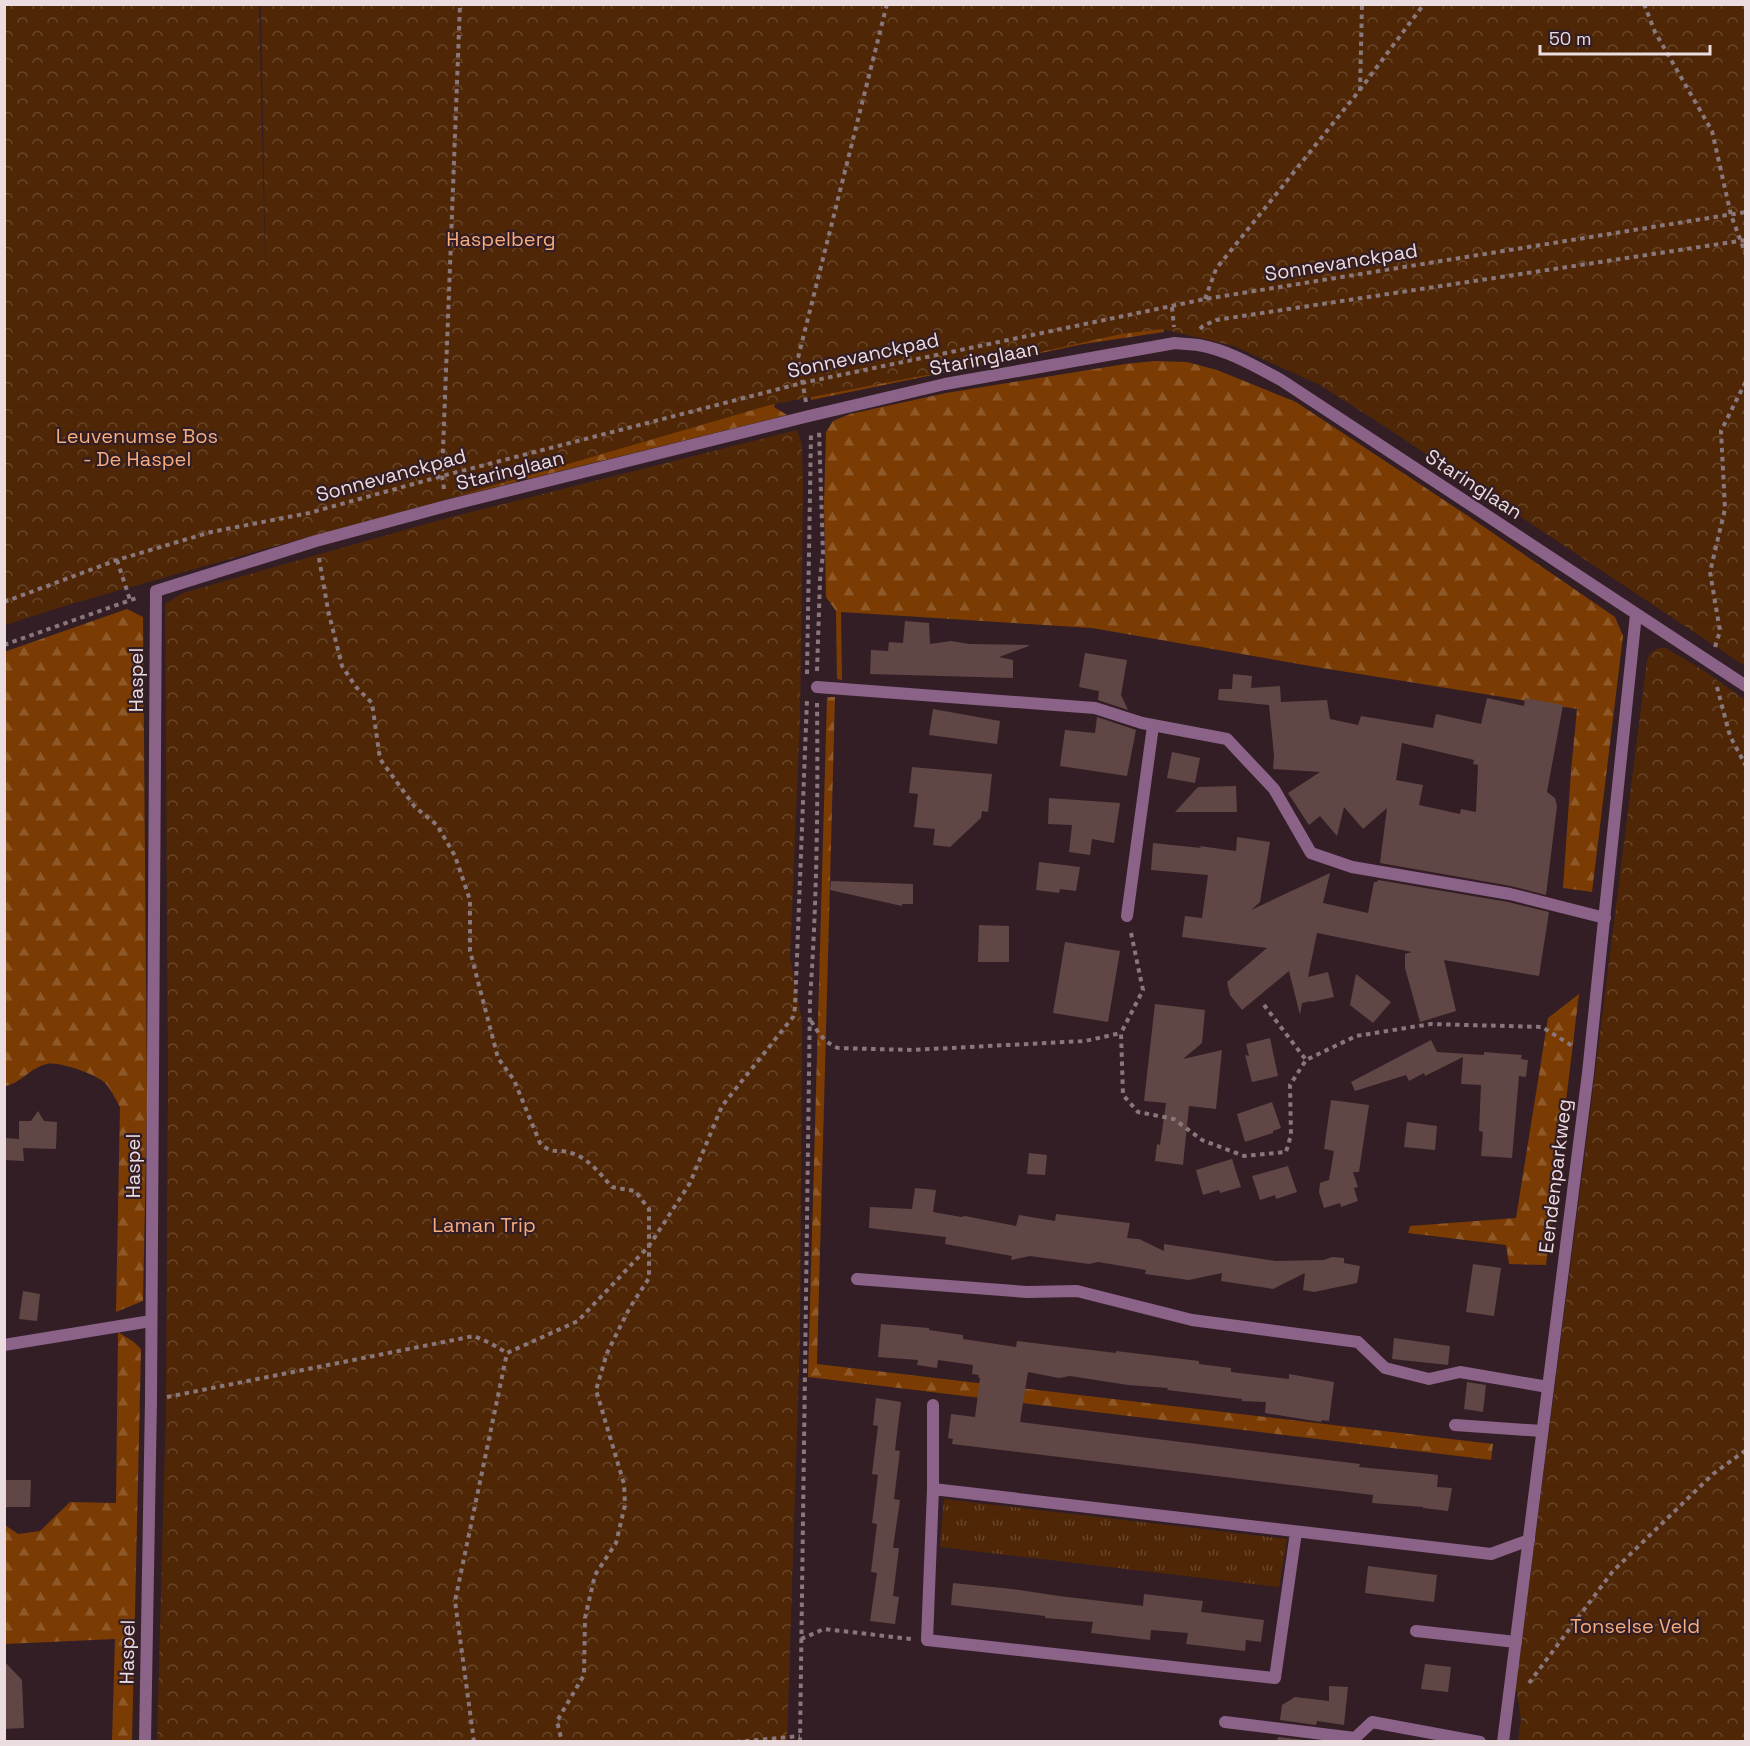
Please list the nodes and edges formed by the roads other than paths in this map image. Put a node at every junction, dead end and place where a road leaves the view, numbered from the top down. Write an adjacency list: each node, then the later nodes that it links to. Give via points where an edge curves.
1 (156, 591): 2 (street, Staringlaan, via 446,506 814,415 945,384 1175,343 1222,352 1281,381); 9 (street, Haspel)
2 (1636, 614): 4 (street, Staringlaan); 7 (street, Eendenparkweg)
3 (810, 685): 5 (street, via 1095,708)
4 (1746, 686)
5 (1154, 726): 6 (street); 7 (street, via 1227,740 1274,789 1311,853 1352,867 1510,894)
6 (1127, 916)
7 (1605, 918): 11 (street, Eendenparkweg)
8 (857, 1279): 11 (street, via 1005,1291 1077,1291 1192,1320 1358,1342 1384,1368 1429,1379 1460,1372)
9 (151, 1321): 10 (street); 21 (street, Haspel)
10 (4, 1345)
11 (1548, 1387): 14 (street, Eendenparkweg)
12 (933, 1405): 15 (street)
13 (1455, 1425): 14 (street)
14 (1542, 1431): 17 (street, Eendenparkweg)
15 (933, 1489): 16 (street); 16 (street, via 927,1641 1275,1678)
16 (1296, 1532): 17 (street, via 1491,1554)
17 (1529, 1540): 19 (street, Eendenparkweg)
18 (1416, 1631): 19 (street)
19 (1516, 1642): 23 (street, Eendenparkweg)
20 (1225, 1722): 22 (street, via 1355,1738 1372,1722)
21 (145, 1742)
22 (1480, 1742)
23 (1503, 1742)

